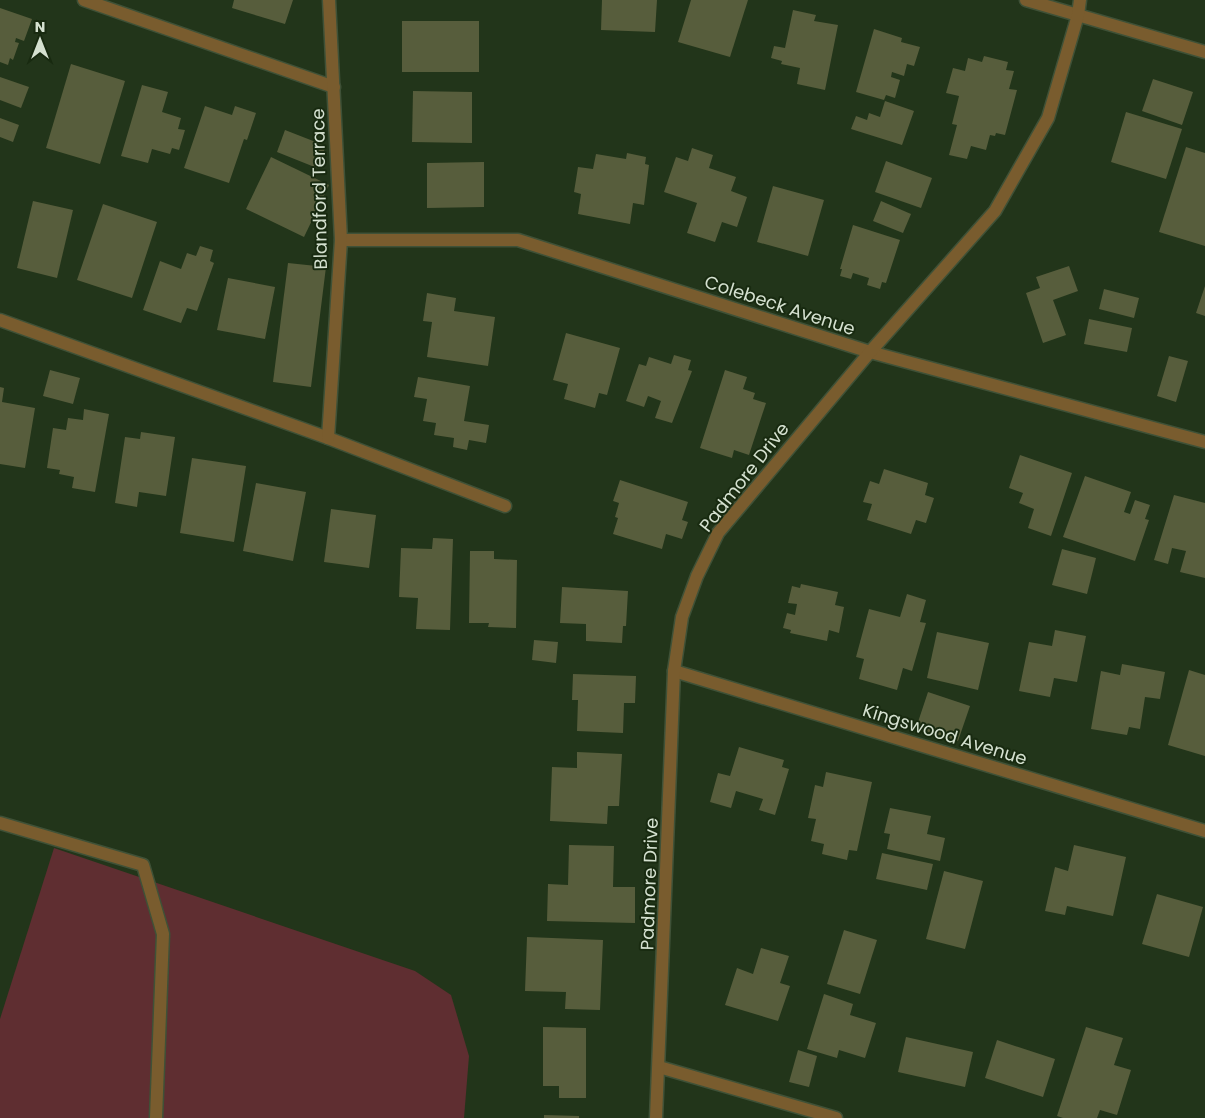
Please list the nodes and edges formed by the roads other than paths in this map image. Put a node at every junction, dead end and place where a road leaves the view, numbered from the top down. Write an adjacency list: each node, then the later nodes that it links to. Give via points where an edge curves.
1 (84, 0): 7 (street)
2 (329, 0): 7 (street, Blandford Terrace)
3 (1026, 0): 5 (street)
4 (1080, 0): 5 (street, Padmore Drive)
5 (1078, 15): 6 (street); 10 (street, Padmore Drive, via 1048,118 995,211)
6 (1205, 52)
7 (334, 87): 8 (street, Blandford Terrace)
8 (341, 240): 10 (street, Colebeck Avenue, via 518,240); 11 (street, Blandford Terrace)
9 (0, 320): 11 (street)
10 (870, 352): 12 (street, Colebeck Avenue); 14 (street, Padmore Drive, via 718,533 682,617)
11 (328, 438): 13 (street)
12 (1205, 442)
13 (505, 506)
14 (674, 671): 16 (street, Kingswood Avenue); 17 (street, Padmore Drive)
15 (0, 823): 18 (street, via 143,865 163,934)
16 (1205, 831)
17 (659, 1067): 19 (street, Padmore Drive); 20 (street)
18 (156, 1118)
19 (656, 1118)
20 (836, 1118)

